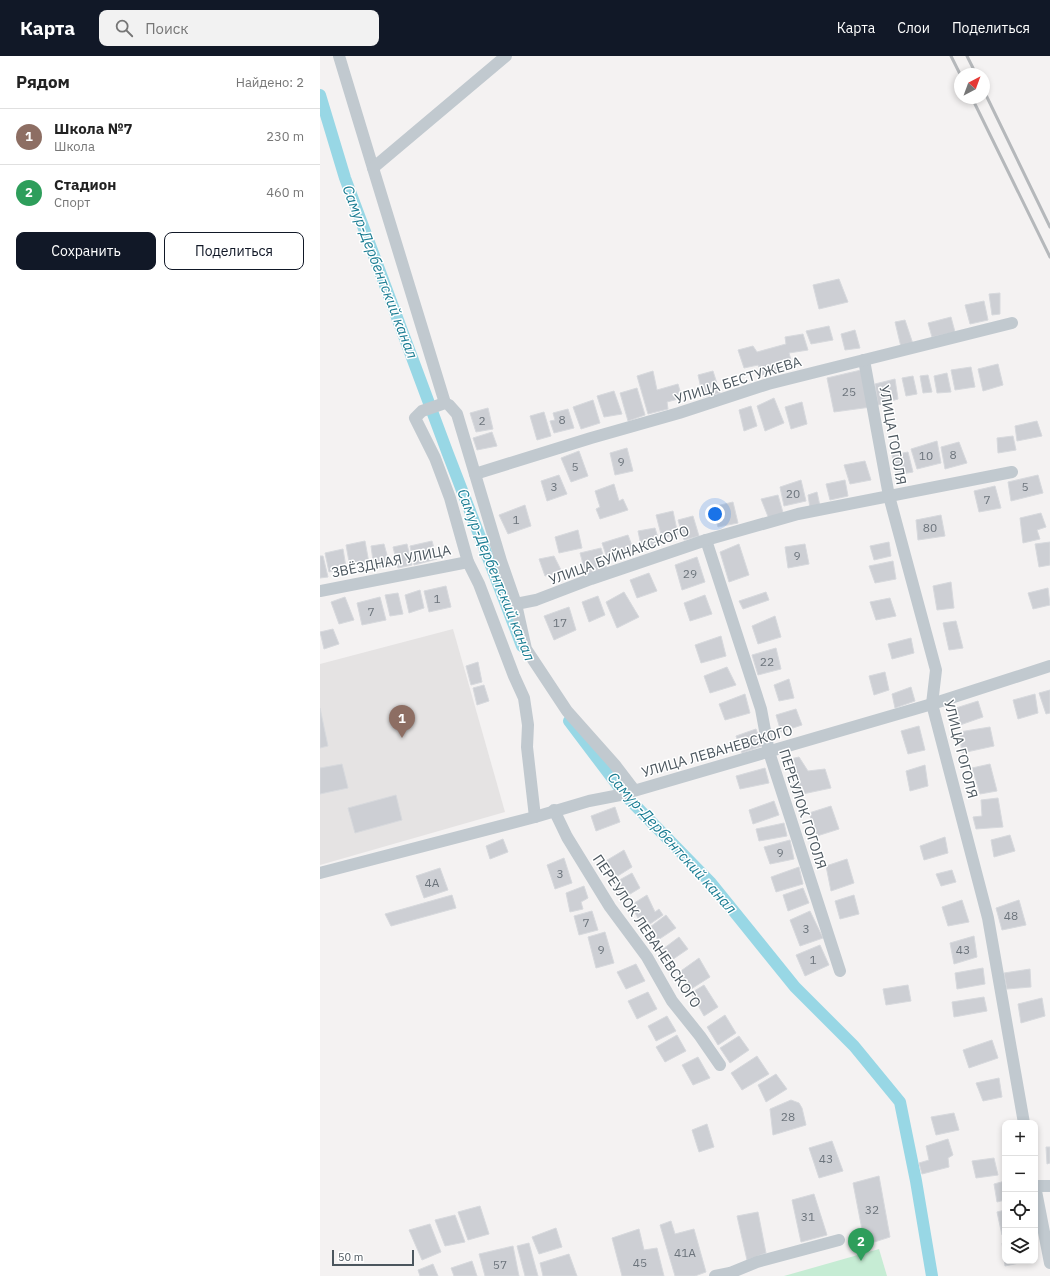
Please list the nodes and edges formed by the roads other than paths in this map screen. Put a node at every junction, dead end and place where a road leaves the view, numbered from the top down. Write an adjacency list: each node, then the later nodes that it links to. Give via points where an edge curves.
1 (339, 56): 3 (street)
2 (506, 56): 3 (street)
3 (373, 168): 6 (street)
4 (1012, 323): 5 (street, УЛИЦА БЕСТУЖЕВА)
5 (864, 360): 8 (street, УЛИЦА БЕСТУЖЕВА, via 768,384); 9 (street, УЛИЦА ГОГОЛЯ)
6 (442, 404): 8 (street, via 449,405 457,414); 11 (street, via 422,411 415,418 435,458 450,498)
7 (1012, 472): 9 (street, УЛИЦА БУЙНАКСКОГО)
8 (475, 474): 13 (street)
9 (890, 496): 10 (street, УЛИЦА БУЙНАКСКОГО, via 798,514); 15 (street, УЛИЦА ГОГОЛЯ, via 936,670)
10 (706, 540): 13 (street, УЛИЦА БУЙНАКСКОГО, via 536,600); 16 (street, ПЕРЕУЛОК ГОГОЛЯ, via 761,709)
11 (468, 562): 12 (street, ЗВЁЗДНАЯ УЛИЦА); 19 (street, via 524,698)
12 (320, 591)
13 (516, 604): 17 (street, via 526,649 567,711 615,765)
14 (1050, 666): 15 (street, УЛИЦА ЛЕВАНЕВСКОГО)
15 (932, 704): 16 (street, УЛИЦА ЛЕВАНЕВСКОГО); 23 (street, УЛИЦА ГОГОЛЯ, via 988,918)
16 (769, 752): 17 (street, УЛИЦА ЛЕВАНЕВСКОГО); 21 (street, ПЕРЕУЛОК ГОГОЛЯ)
17 (627, 792): 18 (street, УЛИЦА ЛЕВАНЕВСКОГО)
18 (554, 810): 19 (street, УЛИЦА ЛЕВАНЕВСКОГО); 22 (street, ПЕРЕУЛОК ЛЕВАНЕВСКОГО, via 610,907 647,958 672,1000)
19 (535, 817): 20 (street, УЛИЦА ЛЕВАНЕВСКОГО)
20 (320, 873)
21 (840, 971)
22 (720, 1065)
23 (1023, 1120)
24 (1038, 1186): 25 (street)
25 (1050, 1186)
26 (1036, 1192): 28 (street)
27 (839, 1240): 29 (street)
28 (1050, 1263)
29 (715, 1276)

